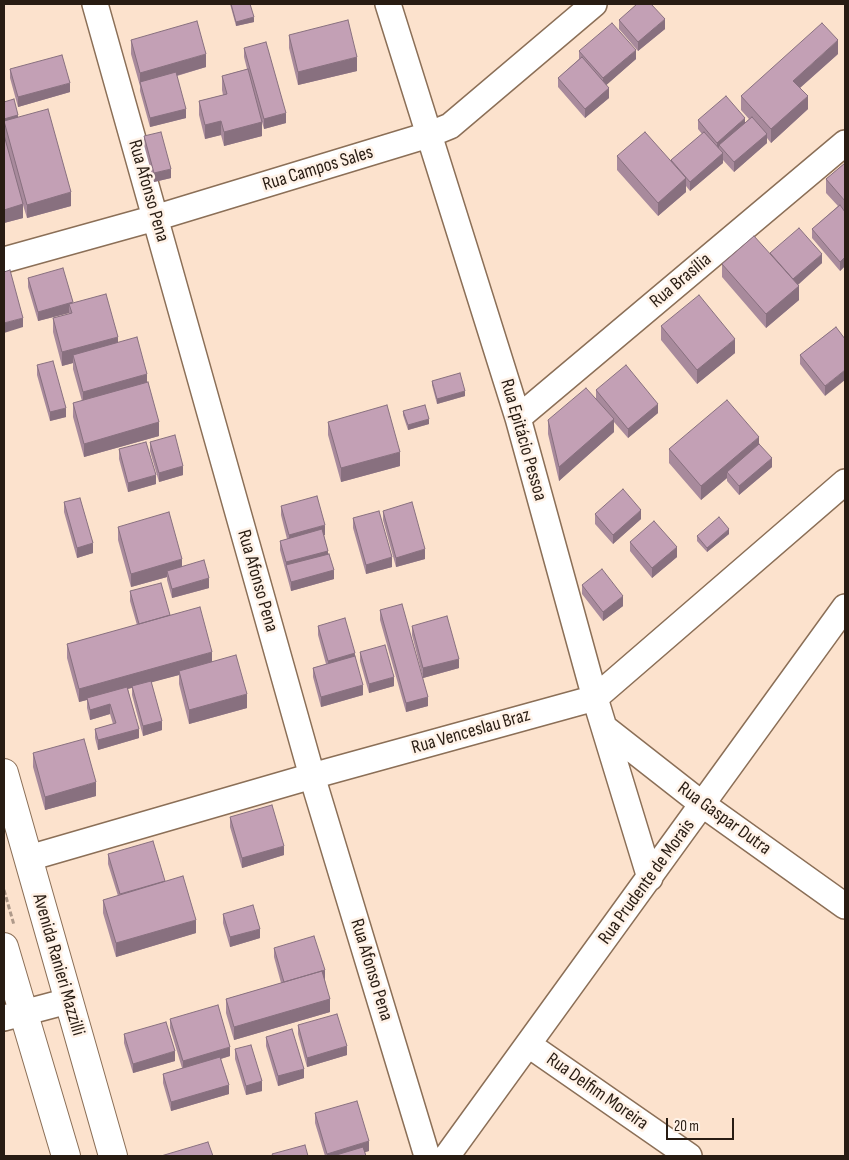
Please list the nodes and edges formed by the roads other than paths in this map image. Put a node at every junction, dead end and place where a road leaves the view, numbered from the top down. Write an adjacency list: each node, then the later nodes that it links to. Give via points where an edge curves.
1 (95, 4): 6 (street, Rua Afonso Pena)
2 (388, 4): 4 (street, Rua Epitácio Pessoa)
3 (594, 4): 4 (street, Rua Campos Sales, via 450,126)
4 (428, 136): 6 (street, Rua Campos Sales); 8 (street, Rua Epitácio Pessoa)
5 (845, 143): 8 (street, Rua Brasília)
6 (155, 218): 7 (street, Rua Campos Sales); 14 (street, Rua Afonso Pena)
7 (4, 260)
8 (518, 418): 11 (street, Rua Epitácio Pessoa)
9 (845, 482): 11 (street, Rua Venceslau Braz)
10 (845, 607): 15 (street, Rua Prudente de Morais)
11 (595, 698): 12 (street, Rua Epitácio Pessoa); 14 (street, Rua Venceslau Braz)
12 (605, 728): 15 (street, Rua Gaspar Dutra); 17 (street, Rua Epitácio Pessoa)
13 (4, 773): 16 (street, Avenida Ranieri Mazzilli)
14 (312, 776): 16 (street, Rua Venceslau Braz); 25 (street, Rua Afonso Pena)
15 (702, 804): 17 (street, Rua Prudente de Morais); 18 (street, Rua Gaspar Dutra)
16 (29, 858): 20 (street, Avenida Ranieri Mazzilli)
17 (650, 878): 22 (street, Rua Prudente de Morais)
18 (845, 906)
19 (4, 947): 21 (street)
20 (68, 1001): 21 (street); 24 (street, Avenida Ranieri Mazzilli)
21 (14, 1016): 23 (street)
22 (529, 1045): 26 (street, Rua Prudente de Morais); 27 (street, Rua Delfim Moreira)
23 (66, 1156)
24 (113, 1156)
25 (427, 1156)
26 (447, 1156)
27 (689, 1156)

